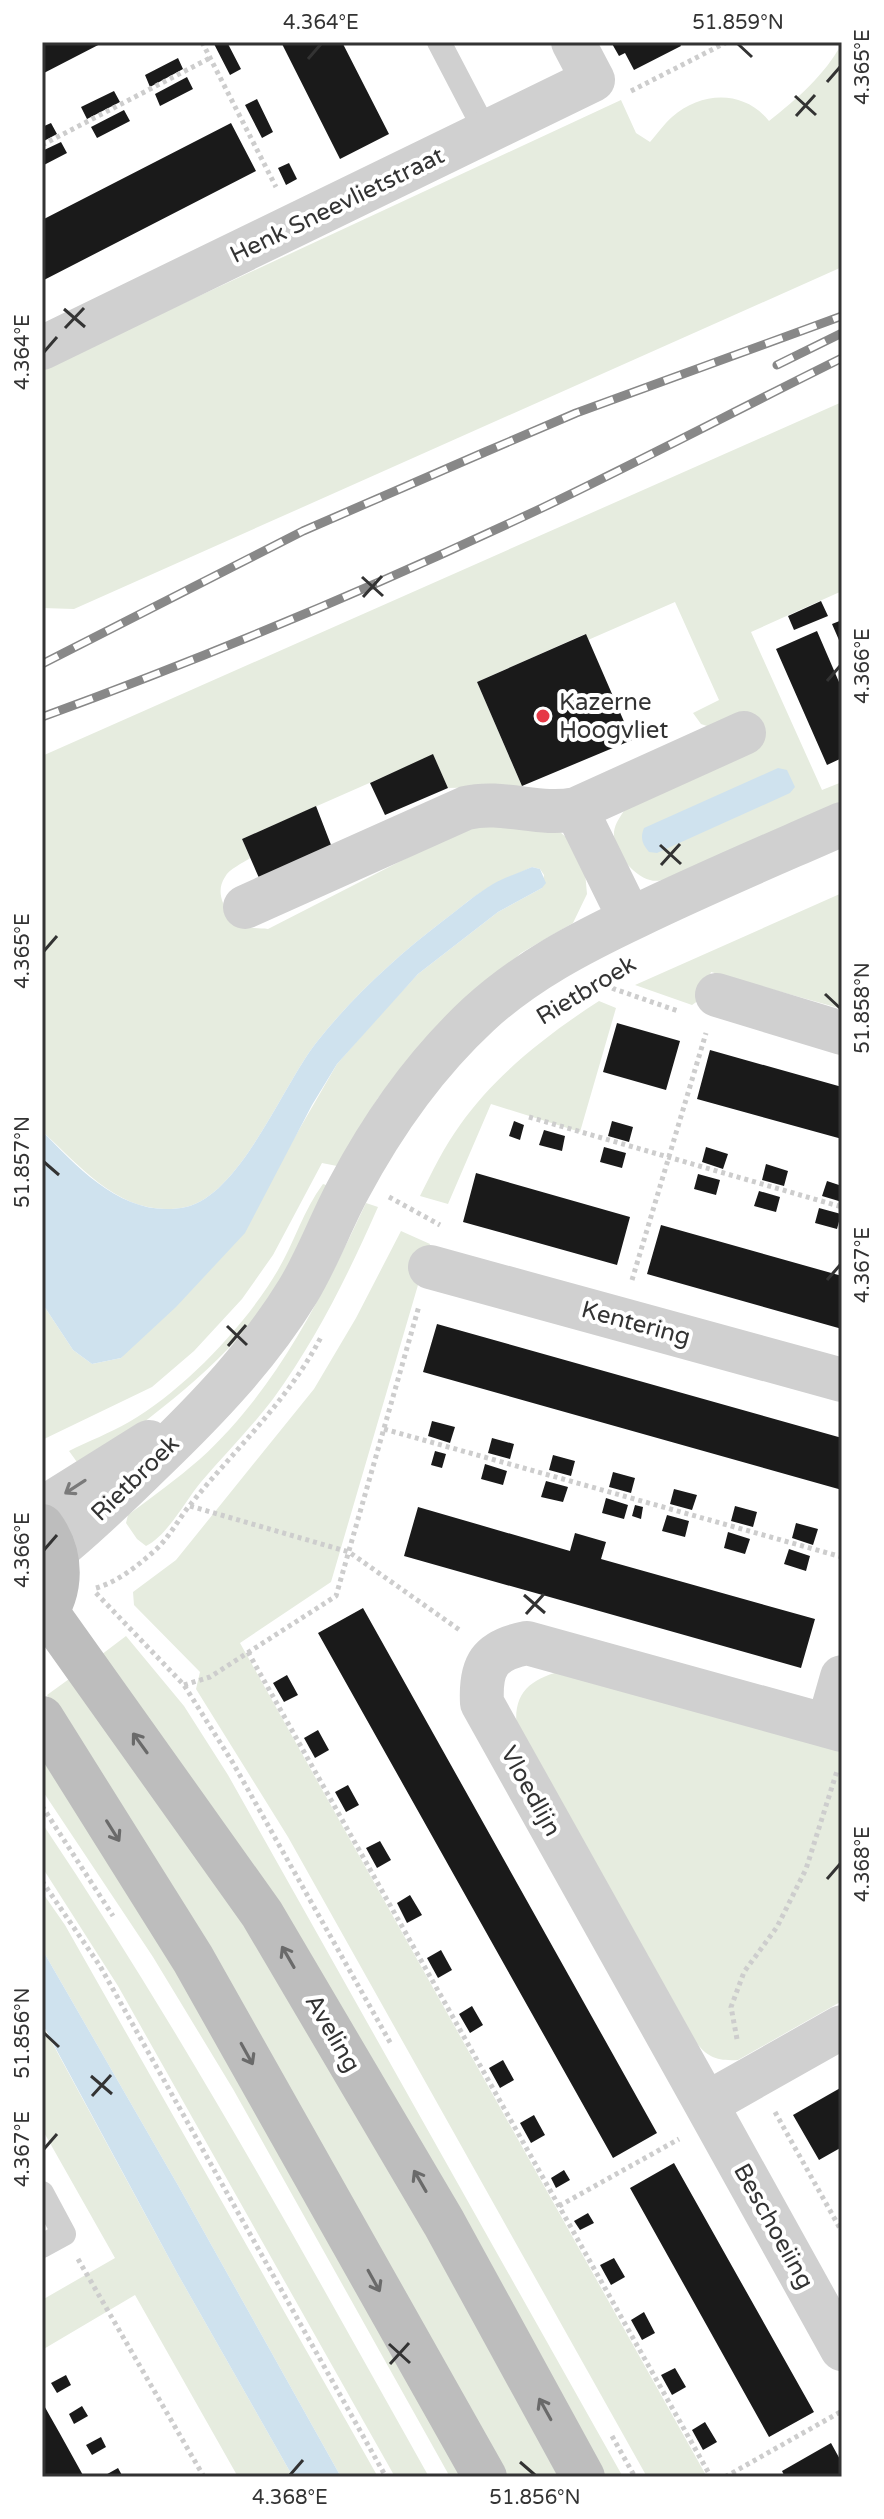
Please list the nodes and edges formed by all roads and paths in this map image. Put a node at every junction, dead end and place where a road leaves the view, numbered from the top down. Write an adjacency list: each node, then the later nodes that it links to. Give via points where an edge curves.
1 (202, 42): 5 (path)
2 (439, 42): 7 (lane)
3 (573, 42): 6 (street)
4 (727, 42): 6 (path, via 627,93)
5 (210, 58): 8 (path); 9 (path)
6 (593, 80): 7 (street, Henk Sneevlietstraat)
7 (486, 132): 9 (street, Henk Sneevlietstraat)
8 (42, 145)
9 (295, 225): 10 (street, Henk Sneevlietstraat)
10 (42, 348)
11 (744, 733): 12 (street)
12 (576, 809): 14 (street, via 548,812 496,804 466,808); 15 (street, Rietbroek)
13 (842, 824): 15 (street, Rietbroek)
14 (245, 907)
15 (630, 919): 26 (street, Rietbroek, via 524,976 433,1063 391,1115 299,1290)
16 (605, 975): 17 (path, Rietbroek, via 592,981)
17 (713, 1008): 18 (street); 20 (path)
18 (842, 1033)
19 (529, 1117): 20 (path)
20 (668, 1159): 22 (path); 24 (path)
21 (396, 1184): 23 (path, via 389,1196 442,1226)
22 (842, 1207)
23 (430, 1267): 24 (street, Kentering); 27 (path)
24 (620, 1319): 25 (street, Kentering)
25 (842, 1380)
26 (213, 1403): 29 (street, Rietbroek, one-way to 29); 30 (street, Rietbroek, via 98,1515)
27 (384, 1429): 31 (path); 32 (path)
28 (190, 1506): 31 (path)
29 (42, 1509)
30 (48, 1538): 33 (main road, via 58,1582)
31 (349, 1552): 34 (path, via 336,1596); 35 (path)
32 (842, 1557)
33 (44, 1615): 55 (main road, Aveling, one-way to 33, via 444,2223 262,1914)
34 (248, 1652): 37 (path, via 210,1677); 45 (path)
35 (495, 1655): 39 (street, via 507,1646 527,1643); 43 (street, Vloedlijn, via 481,1681 482,1703)
36 (842, 1677): 39 (street)
37 (184, 1685)
38 (42, 1718): 54 (main road, one-way to 54, via 193,1959)
39 (836, 1742): 42 (path, via 806,1869 777,1927 744,1972 731,2007 736,2038)
40 (42, 1881): 53 (path, via 100,1966)
41 (842, 2027): 42 (street)
42 (755, 2076): 43 (street); 46 (path)
43 (710, 2112): 45 (path); 50 (street, Beschoeiing)
44 (42, 2193): 48 (lane)
45 (559, 2206): 56 (path)
46 (840, 2221): 47 (path)
47 (842, 2232)
48 (64, 2234): 49 (lane); 52 (path)
49 (42, 2246)
50 (842, 2349)
51 (842, 2411): 57 (path)
52 (204, 2477)
53 (386, 2477)
54 (485, 2477)
55 (583, 2477)
56 (711, 2477)
57 (725, 2477)

